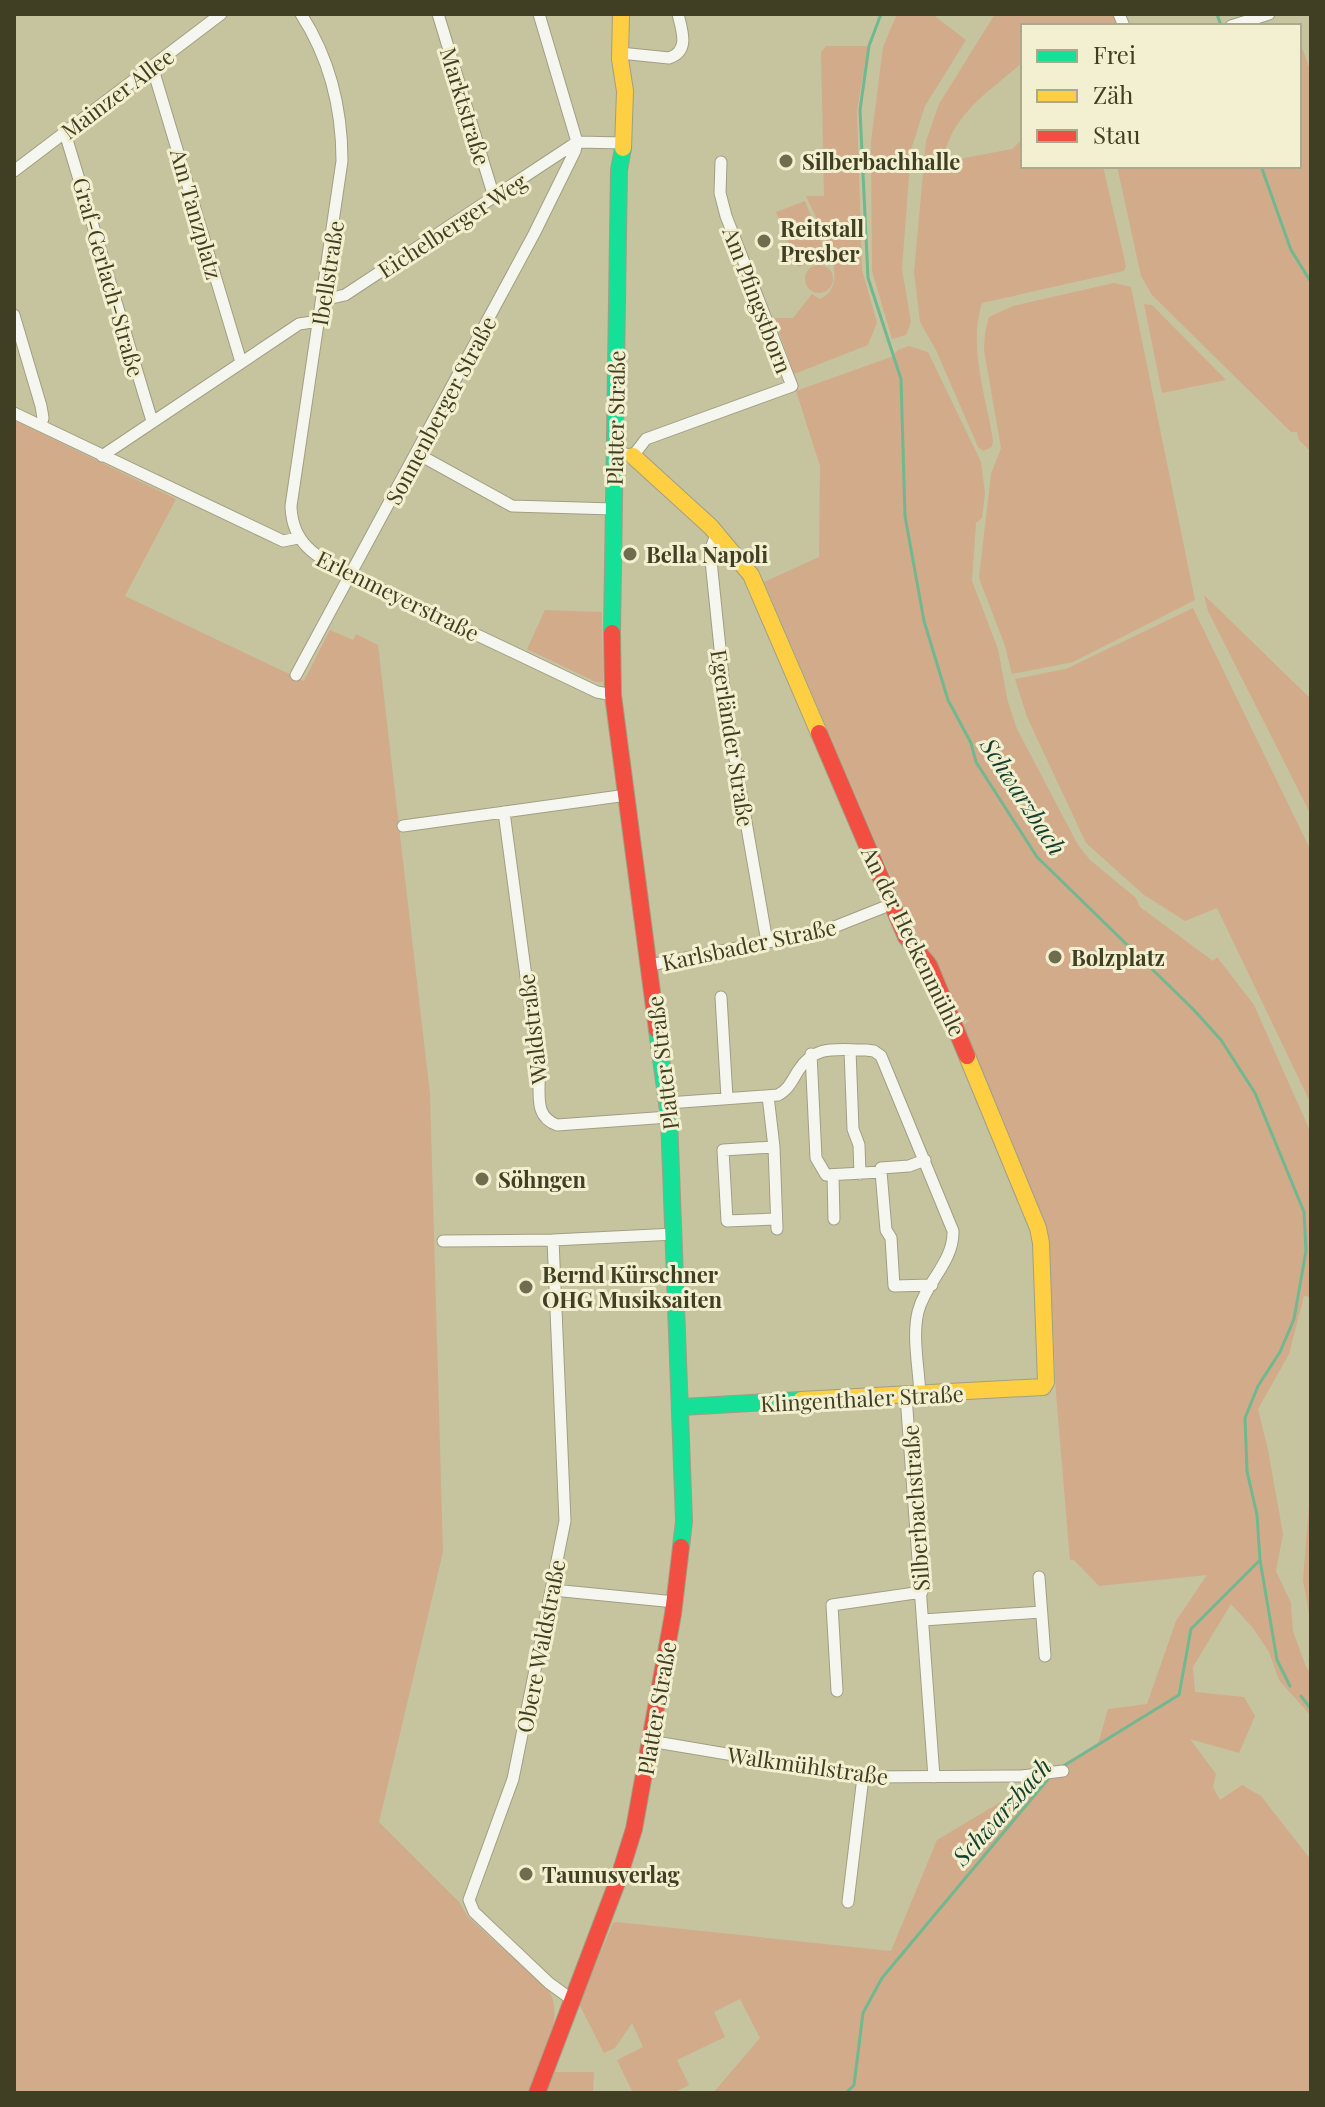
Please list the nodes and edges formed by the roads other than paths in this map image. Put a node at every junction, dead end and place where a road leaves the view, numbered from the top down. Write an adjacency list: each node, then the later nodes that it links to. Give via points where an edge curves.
1 (221, 14): 10 (street, Mainzer Allee)
2 (301, 14): 17 (street, Ibellstraße, via 327,66 340,124 340,184)
3 (438, 14): 16 (street, Marktstraße)
4 (539, 14): 12 (street)
5 (621, 14): 9 (main road, Platter Straße)
6 (678, 14): 9 (street, via 683,38 677,55)
7 (1264, 15): 8 (street)
8 (1237, 24)
9 (620, 53): 13 (main road, Platter Straße)
10 (152, 66): 11 (street, Mainzer Allee); 20 (street, Am Tanzplatz)
11 (65, 133): 15 (street, Mainzer Allee); 22 (street, Graf-Gerlach-Straße)
12 (577, 142): 13 (street); 16 (street, Eichelberger Weg); 25 (street, Sonnenberger Straße, via 534,234)
13 (624, 143): 24 (main road, Platter Straße, via 619,170)
14 (721, 162): 27 (street, Am Pfingstborn, via 726,216 792,386 646,439)
15 (14, 171)
16 (494, 197): 17 (street, Eichelberger Weg, via 345,295)
17 (323, 300): 19 (street, Ibellstraße)
18 (14, 315): 23 (street, via 41,406)
19 (319, 321): 20 (street, via 299,324); 30 (street, Ibellstraße, via 291,506)
20 (241, 362): 22 (street)
21 (14, 413): 23 (street, Erlenmeyerstraße)
22 (152, 421): 26 (street)
23 (41, 425): 26 (street, Erlenmeyerstraße)
24 (614, 451): 27 (street); 28 (main road, Platter Straße)
25 (416, 453): 28 (street, via 512,506); 31 (street, Sonnenberger Straße)
26 (102, 456): 30 (street, Erlenmeyerstraße, via 283,541)
27 (633, 456): 29 (main road, An der Heckenmühle)
28 (613, 509): 33 (main road, Platter Straße)
29 (716, 535): 37 (main road, An der Heckenmühle, via 751,575); 38 (street, Egerländer Straße, via 710,551 722,681)
30 (298, 538): 31 (street, Erlenmeyerstraße, via 313,555)
31 (351, 575): 32 (street, Sonnenberger Straße); 33 (street, Erlenmeyerstraße)
32 (296, 675)
33 (613, 695): 34 (main road, Platter Straße)
34 (627, 795): 35 (street); 39 (main road, Platter Straße)
35 (504, 812): 36 (street); 45 (street, Waldstraße, via 541,1114 557,1125)
36 (403, 826)
37 (892, 904): 38 (street, Karlsbader Straße, via 835,927); 56 (main road, An der Heckenmühle, via 906,937 929,965 1038,1228)
38 (767, 942): 39 (street, Karlsbader Straße)
39 (650, 965): 45 (main road, Platter Straße)
40 (721, 997): 44 (street)
41 (850, 1050): 42 (street); 47 (street, Silberbachstraße, via 874,1051 885,1061); 49 (street)
42 (811, 1054): 43 (street, via 788,1089); 50 (street, via 816,1158 826,1175)
43 (768, 1096): 44 (street, Waldstraße); 46 (street)
44 (727, 1098): 45 (street, Waldstraße)
45 (669, 1110): 52 (main road, Platter Straße)
46 (774, 1147): 46 (street, via 776,1224 727,1221 723,1150)
47 (925, 1160): 48 (street); 55 (street, Silberbachstraße, via 953,1231 952,1248)
48 (881, 1172): 49 (street); 55 (street, via 894,1286)
49 (860, 1174): 50 (street)
50 (833, 1175): 51 (street)
51 (834, 1219)
52 (675, 1234): 53 (street); 58 (main road, Platter Straße)
53 (553, 1240): 54 (street); 60 (street, Obere Waldstraße, via 565,1521)
54 (443, 1241)
55 (932, 1285): 57 (street, Silberbachstraße, via 918,1311)
56 (1043, 1387): 57 (main road, Klingenthaler Straße)
57 (913, 1395): 58 (main road, Klingenthaler Straße); 61 (street, Silberbachstraße)
58 (682, 1407): 62 (main road, Platter Straße, via 684,1521)
59 (1039, 1577): 63 (street)
60 (553, 1590): 62 (street); 72 (street, Obere Waldstraße, via 511,1789 469,1900 474,1912)
61 (922, 1592): 64 (street, Silberbachstraße); 66 (street, via 832,1605)
62 (675, 1602): 67 (main road, Platter Straße)
63 (1041, 1612): 64 (street, Silberbachstraße); 65 (street)
64 (923, 1620): 70 (street, Silberbachstraße)
65 (1045, 1656)
66 (837, 1691)
67 (650, 1741): 69 (street, Walkmühlstraße); 72 (main road, Platter Straße, via 627,1854)
68 (1063, 1771): 70 (street, Walkmühlstraße)
69 (863, 1777): 70 (street, Walkmühlstraße); 71 (street)
70 (934, 1777)
71 (848, 1902)
72 (571, 1999): 73 (main road, Platter Straße)
73 (537, 2093)

